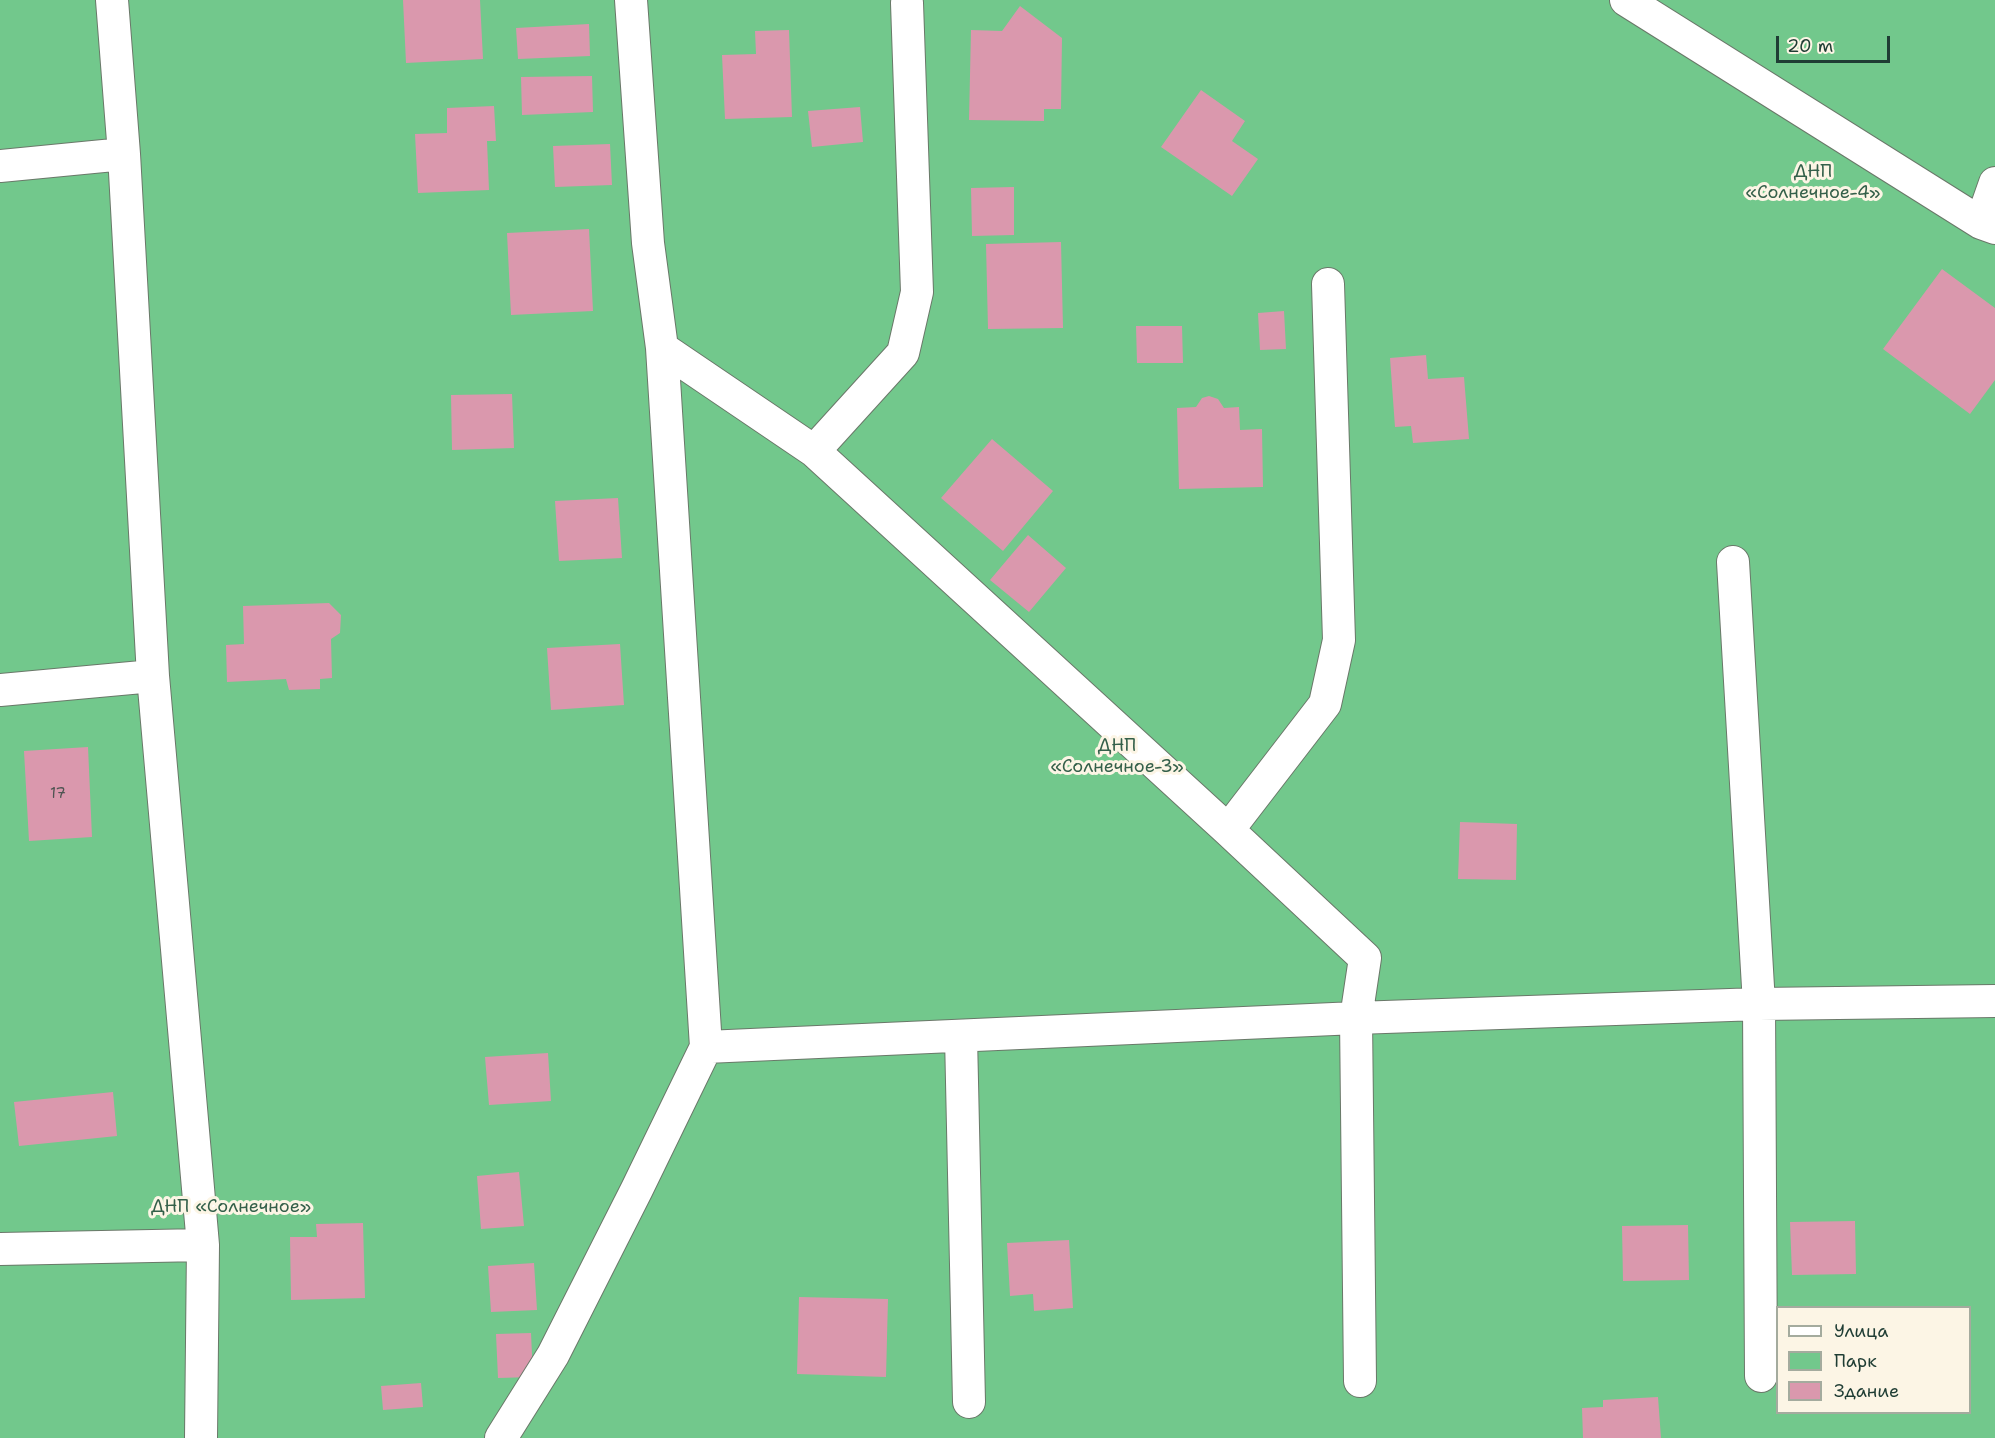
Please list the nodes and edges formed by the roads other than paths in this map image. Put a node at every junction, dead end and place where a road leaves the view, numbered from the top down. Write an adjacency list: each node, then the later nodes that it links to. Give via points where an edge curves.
1 (112, 0): 5 (street)
2 (631, 0): 10 (street, via 648,243)
3 (1626, 0): 8 (street)
4 (907, 3): 11 (street, via 917,292 903,353)
5 (124, 154): 6 (street); 13 (street)
6 (0, 166)
7 (1995, 183): 8 (street)
8 (1988, 225)
9 (1328, 284): 15 (street, via 1339,640 1324,704)
10 (662, 348): 11 (street); 20 (street)
11 (814, 451): 15 (street)
12 (1733, 562): 17 (street)
13 (153, 676): 14 (street); 21 (street)
14 (0, 690)
15 (1228, 830): 18 (street, via 1365,958)
16 (1995, 1001): 17 (street)
17 (1759, 1004): 18 (street); 23 (street)
18 (1356, 1018): 19 (street); 24 (street)
19 (961, 1036): 20 (street); 25 (street)
20 (706, 1047): 27 (street, via 553,1355)
21 (203, 1245): 22 (street); 26 (street)
22 (0, 1249)
23 (1761, 1376)
24 (1360, 1381)
25 (969, 1402)
26 (201, 1438)
27 (501, 1438)

